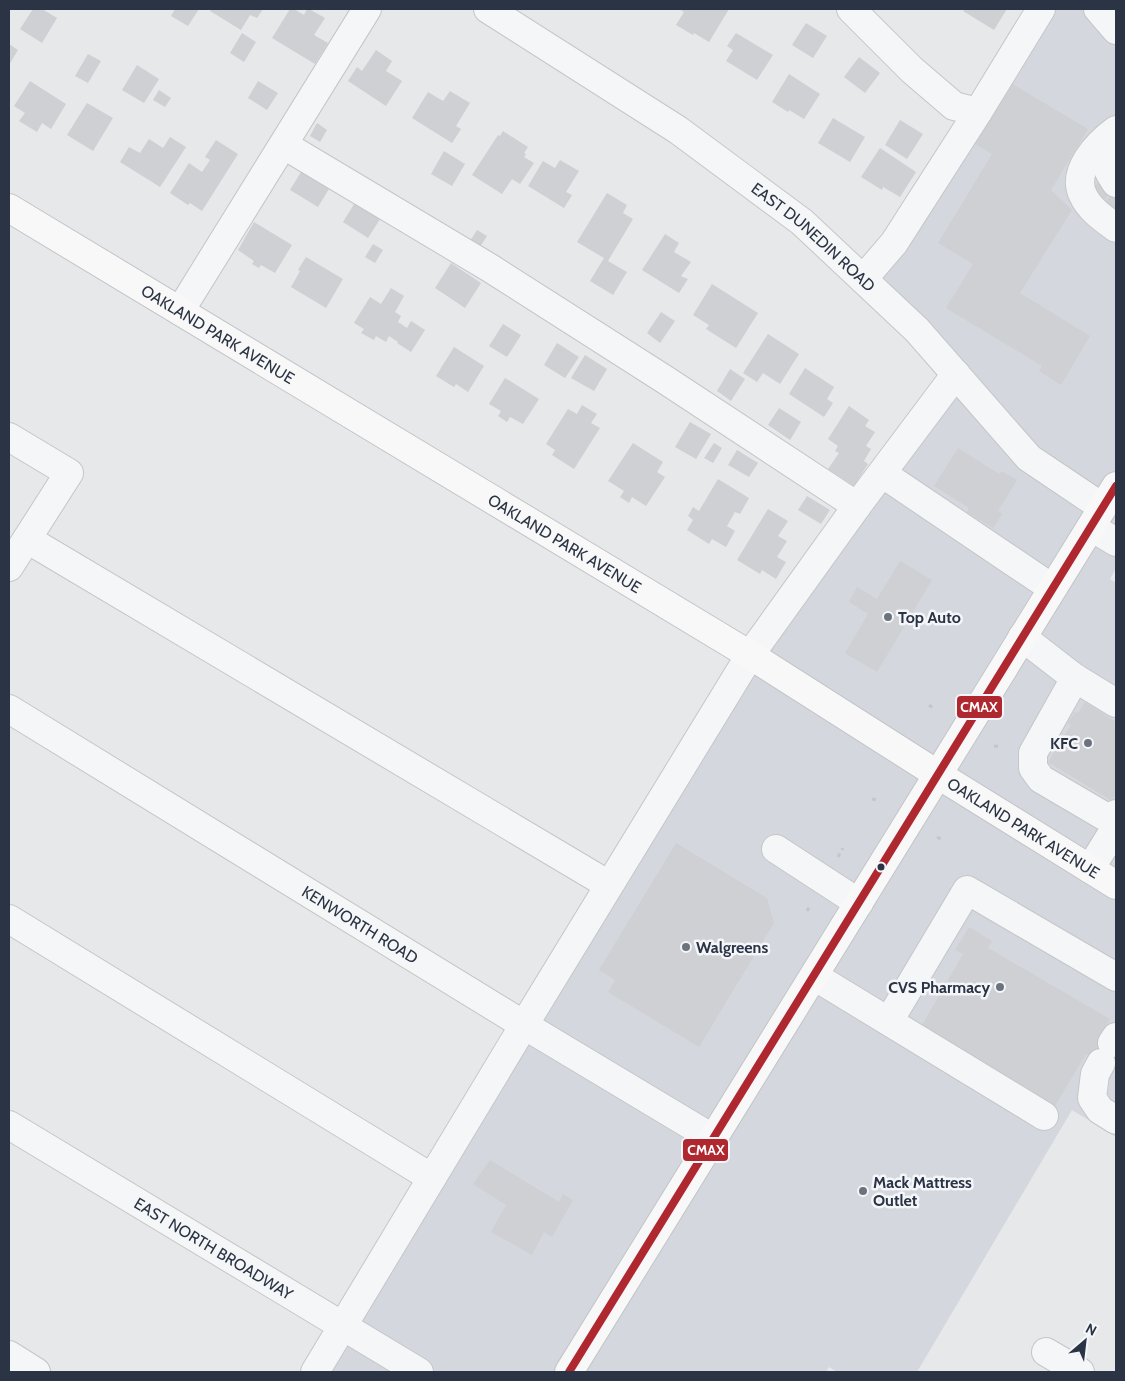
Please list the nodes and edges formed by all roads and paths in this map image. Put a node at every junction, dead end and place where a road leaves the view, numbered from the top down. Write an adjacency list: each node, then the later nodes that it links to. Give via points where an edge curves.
1 (367, 9): 10 (street)
2 (488, 9): 14 (street, EAST DUNEDIN ROAD, via 678,130 802,222)
3 (851, 9): 7 (street, via 912,70 954,106)
4 (1041, 9): 7 (street)
5 (1098, 9): 6 (street)
6 (1116, 30)
7 (978, 112): 14 (street, via 894,243)
8 (1116, 130): 13 (street, via 1089,158 1080,185 1083,196 1095,211)
9 (1116, 137): 11 (street, via 1106,155 1106,166)
10 (284, 145): 15 (street); 19 (street, via 490,268)
11 (1116, 184)
12 (9, 208): 15 (main road, OAKLAND PARK AVENUE)
13 (1116, 228)
14 (863, 279): 16 (street, EAST DUNEDIN ROAD, via 917,330)
15 (180, 311): 26 (main road, OAKLAND PARK AVENUE)
16 (956, 374): 18 (street); 20 (street, EAST DUNEDIN ROAD, via 1029,458)
17 (9, 437): 21 (street, via 69,473)
18 (883, 474): 19 (street); 24 (street)
19 (857, 506): 26 (street)
20 (1103, 507): 22 (street, EAST DUNEDIN ROAD); 24 (main road)
21 (27, 539): 23 (street); 45 (street)
22 (1116, 542)
23 (9, 567)
24 (1052, 588): 25 (main road)
25 (1022, 637): 27 (street); 34 (main road)
26 (750, 655): 34 (main road, OAKLAND PARK AVENUE); 45 (street)
27 (1075, 678): 28 (street); 37 (street, via 1033,753 1033,768 1041,779 1104,816)
28 (1116, 703)
29 (929, 705): 30 (path)
30 (933, 708)
31 (9, 709): 52 (street, KENWORTH ROAD)
32 (994, 746): 33 (path)
33 (1001, 747)
34 (937, 774): 44 (main road, OAKLAND PARK AVENUE); 47 (main road)
35 (872, 799): 36 (path)
36 (877, 800)
37 (1116, 814)
38 (1116, 827): 44 (street)
39 (937, 837): 40 (path)
40 (943, 840)
41 (844, 848): 43 (path)
42 (776, 849): 47 (street)
43 (838, 857)
44 (1090, 869): 46 (main road, OAKLAND PARK AVENUE)
45 (609, 885): 52 (street)
46 (1116, 885)
47 (859, 903): 49 (main road)
48 (9, 919): 58 (street)
49 (814, 976): 51 (street); 57 (main road)
50 (1116, 977): 51 (street, via 967,890)
51 (889, 1021): 54 (street)
52 (524, 1025): 57 (street, KENWORTH ROAD); 58 (street)
53 (1110, 1048): 55 (street, via 1095,1074 1092,1098 1100,1110)
54 (1044, 1116)
55 (1116, 1120)
56 (9, 1125): 59 (street, EAST NORTH BROADWAY)
57 (714, 1139): 65 (main road)
58 (432, 1178): 59 (street)
59 (343, 1326): 63 (street); 64 (street, EAST NORTH BROADWAY)
60 (1046, 1352): 66 (street)
61 (9, 1356): 62 (street)
62 (36, 1372)
63 (316, 1372)
64 (419, 1372)
65 (569, 1372)
66 (1080, 1372)

